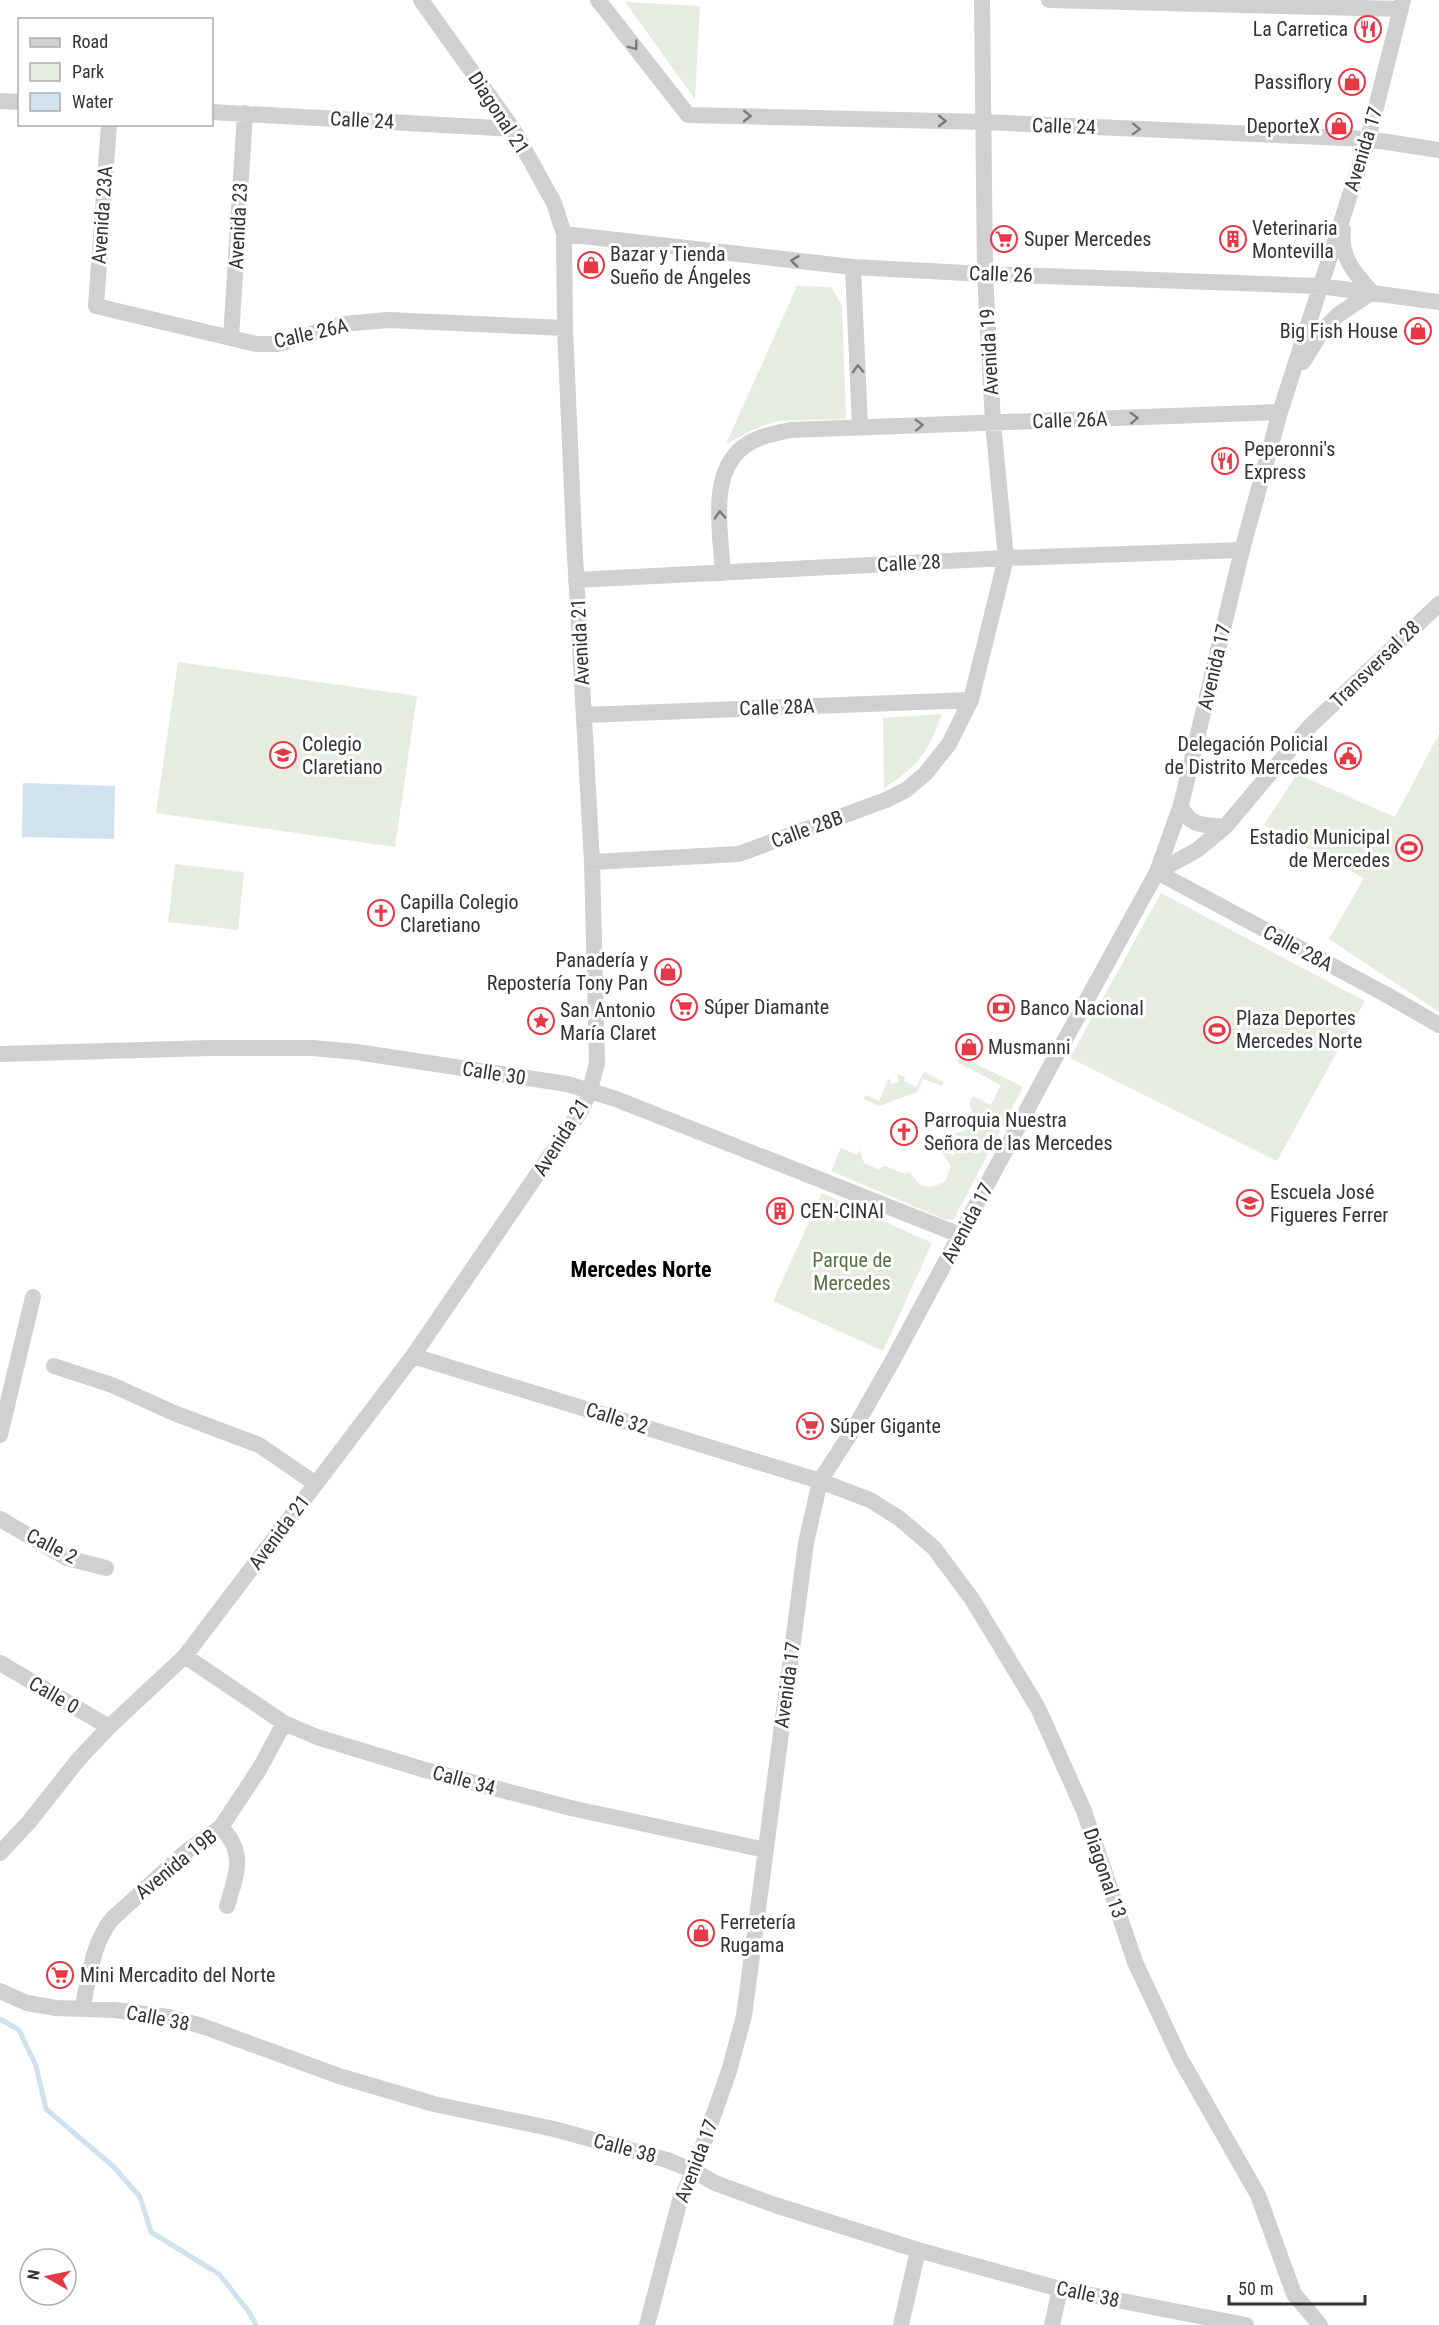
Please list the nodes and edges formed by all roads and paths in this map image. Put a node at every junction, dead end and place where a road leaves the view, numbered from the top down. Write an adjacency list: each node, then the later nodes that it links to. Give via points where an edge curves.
1 (421, 0): 12 (street, Diagonal 21)
2 (598, 0): 10 (street, Calle 24, one-way to 10, via 688,115)
3 (982, 0): 10 (street, Avenida 19)
4 (1049, 0): 5 (street)
5 (1402, 4): 13 (street, Avenida 17)
6 (0, 101): 7 (street)
7 (18, 102)
8 (213, 112): 9 (street, Calle 24)
9 (245, 113): 12 (street, Calle 24); 24 (street, Avenida 23)
10 (983, 122): 13 (street, Calle 24, one-way to 13); 18 (street, Avenida 19)
11 (109, 126): 22 (street, Avenida 23A)
12 (513, 129): 16 (street, Diagonal 21, via 554,203)
13 (1368, 139): 14 (street, Calle 24); 15 (street, Avenida 17)
14 (1439, 150)
15 (1344, 211): 19 (street, Avenida 17); 20 (street, via 1345,258)
16 (564, 234): 17 (street, Calle 26, one-way to 16); 23 (street, Avenida 21)
17 (853, 267): 18 (street, Calle 26); 28 (street, one-way to 17)
18 (985, 274): 19 (street, Calle 26); 27 (street, Avenida 19)
19 (1320, 286): 20 (street, Calle 26); 25 (street, Avenida 17)
20 (1372, 292): 21 (street, Calle 26); 25 (street, via 1322,331)
21 (1439, 302)
22 (96, 306): 24 (street, Calle 26A)
23 (565, 328): 24 (street, Calle 26A, via 388,320 343,324 278,344); 32 (street, Avenida 21)
24 (231, 338)
25 (1291, 380): 26 (street, Avenida 17)
26 (1280, 412): 27 (street, Calle 26A, one-way to 26); 29 (street, Avenida 17)
27 (993, 423): 28 (street, Calle 26A, one-way to 27); 30 (street, Avenida 19)
28 (860, 427): 31 (street, Calle 26A, one-way to 28, via 722,481 730,461 744,446 763,436 790,430)
29 (1242, 550): 30 (street, Calle 28); 36 (street, Avenida 17)
30 (1006, 558): 31 (street, Calle 28); 34 (street, Avenida 19)
31 (723, 573): 32 (street, Calle 28)
32 (576, 580): 35 (street, Avenida 21)
33 (1439, 604): 37 (street, Transversal 28, via 1309,727)
34 (970, 700): 35 (street, Calle 28A); 38 (street, Calle 28B, via 949,744 926,773 886,800 739,854)
35 (584, 715): 38 (street, Avenida 21)
36 (1181, 805): 37 (street, via 1191,822); 39 (street, Avenida 17)
37 (1225, 827): 39 (street, Transversal 28, via 1197,850)
38 (592, 862): 42 (street, Avenida 21, via 597,1063)
39 (1157, 872): 40 (street, Calle 28A); 43 (street, Avenida 17)
40 (1439, 1025)
41 (0, 1054): 42 (street, Calle 30, via 312,1048)
42 (590, 1090): 43 (street, Calle 30); 45 (street, Avenida 21, via 582,1109)
43 (960, 1235): 48 (street, Avenida 17, via 877,1388)
44 (33, 1297): 47 (street)
45 (413, 1356): 48 (street, Calle 32); 49 (street, Avenida 21)
46 (54, 1366): 49 (street, via 112,1385 260,1445)
47 (0, 1435)
48 (820, 1481): 57 (street, Avenida 17, via 806,1543); 69 (street, Diagonal 13, via 870,1500 934,1548 972,1599 1038,1708 1084,1811 1135,1962 1181,2060 1258,2195 1294,2294)
49 (316, 1484): 52 (street, Avenida 21)
50 (0, 1519): 51 (street, Calle 2, via 67,1558)
51 (106, 1568)
52 (185, 1656): 54 (street, Calle 34); 55 (street, Avenida 21)
53 (0, 1663): 55 (street, Calle 0)
54 (284, 1723): 56 (street, Avenida 19B); 57 (street, Calle 34, via 424,1770 571,1808)
55 (109, 1727): 58 (street, Avenida 21)
56 (221, 1827): 59 (street, via 232,1838 238,1860); 61 (street, Avenida 19B, via 180,1858 102,1931)
57 (765, 1850): 62 (street, Avenida 17, via 744,2016)
58 (0, 1853)
59 (226, 1906)
60 (0, 1991): 61 (street, Calle 38, via 27,2003)
61 (82, 2009): 62 (street, Calle 38, via 169,2017 339,2076 434,2104 554,2129)
62 (694, 2171): 63 (street, Calle 38, via 714,2183 775,2205); 65 (street, Avenida 17, via 680,2200)
63 (918, 2250): 64 (street, Calle 38); 66 (street)
64 (1060, 2289): 67 (street); 68 (street, Calle 38)
65 (646, 2325)
66 (901, 2325)
67 (1052, 2325)
68 (1246, 2325)
69 (1320, 2325)

